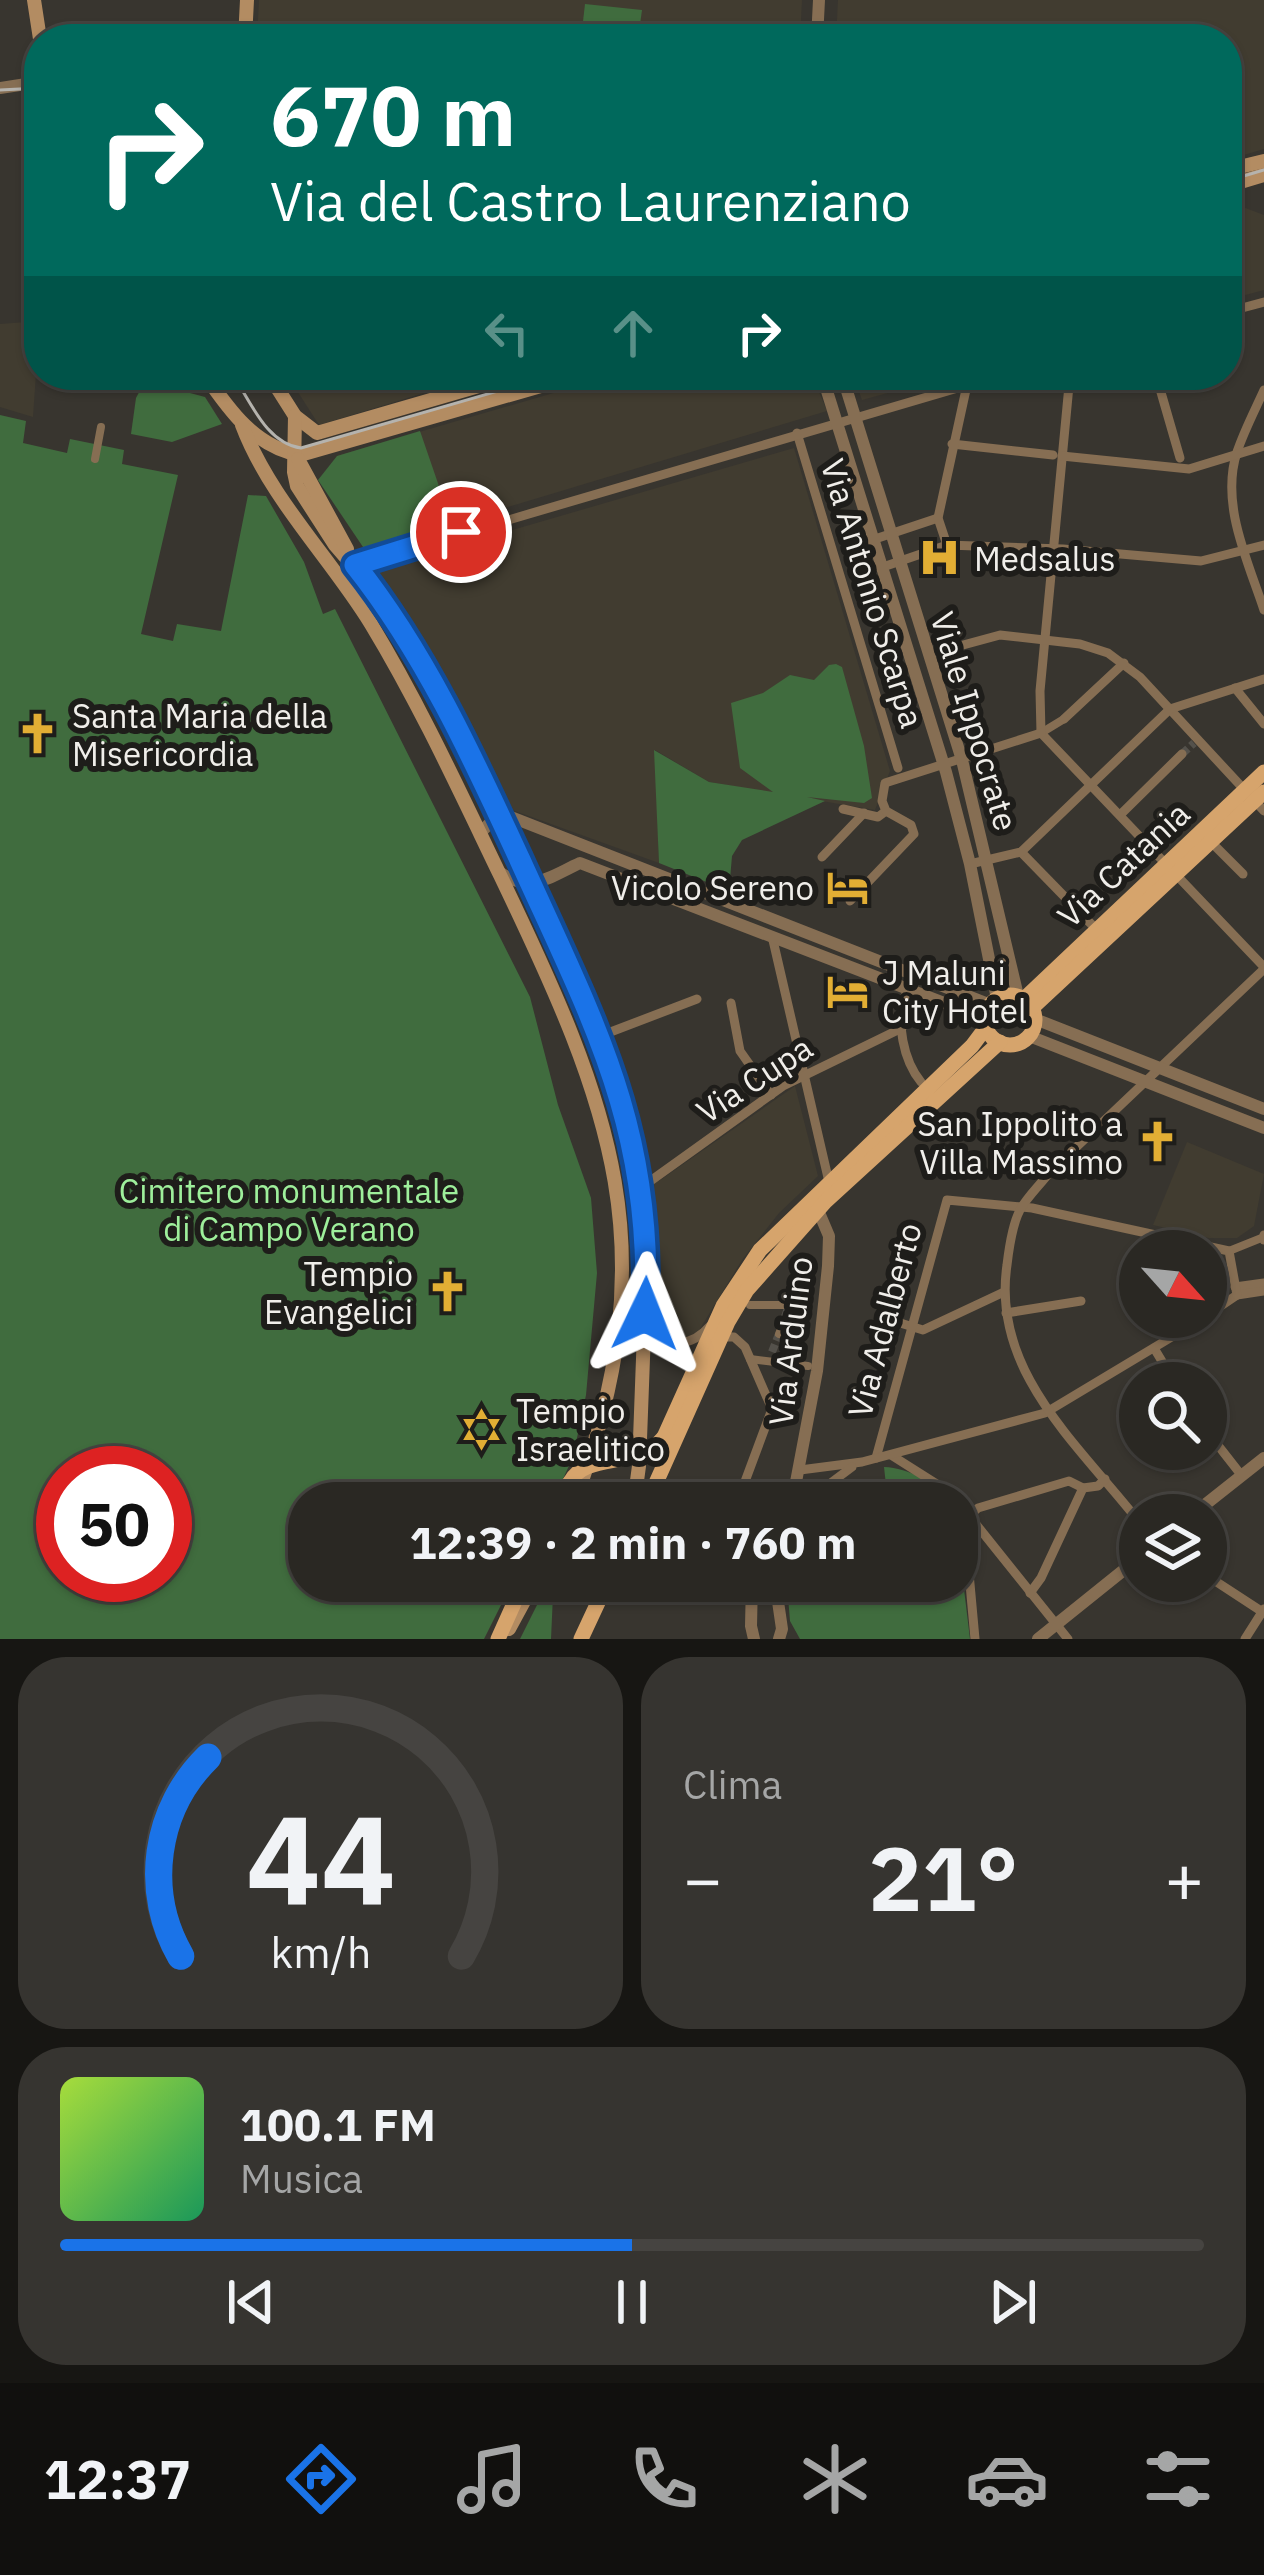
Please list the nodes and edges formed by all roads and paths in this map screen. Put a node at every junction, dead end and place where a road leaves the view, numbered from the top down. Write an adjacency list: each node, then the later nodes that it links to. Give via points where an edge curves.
1 (217, 390): 15 (main road)
2 (279, 390): 12 (main road)
3 (465, 390): 12 (main road, via 317,433)
4 (528, 390): 20 (main road)
5 (827, 390): 14 (street, Viale Ippocrate)
6 (848, 390): 13 (street, Viale Ippocrate)
7 (950, 390): 13 (street)
8 (966, 390): 18 (street)
9 (1068, 390): 21 (street)
10 (1160, 390): 23 (street)
11 (1264, 390): 22 (street)
12 (295, 416): 20 (main road)
13 (856, 417): 14 (street); 26 (street, Viale Ippocrate)
14 (838, 422): 17 (street); 27 (street, Viale Ippocrate)
15 (242, 425): 20 (main road); 57 (main road, via 386,650)
16 (101, 427): 24 (street)
17 (797, 434): 33 (street); 48 (street, Via Antonio Scarpa)
18 (952, 444): 21 (street); 25 (street)
19 (1264, 446): 22 (street)
20 (297, 455): 33 (main road, via 297,486)
21 (1058, 455): 22 (street, via 1189,469); 30 (street)
22 (1236, 455): 31 (street, via 1233,502)
23 (1180, 458)
24 (94, 459)
25 (938, 518): 26 (street); 28 (street)
26 (889, 534): 27 (street); 32 (street, Viale Ippocrate)
27 (872, 539): 34 (street, Viale Ippocrate)
28 (947, 545): 30 (street); 32 (street)
29 (1264, 545): 31 (street)
30 (1053, 548): 31 (street, via 1201,562); 36 (street)
31 (1245, 551): 35 (street)
32 (898, 561): 34 (street); 46 (street, Viale Ippocrate)
33 (355, 565): 55 (main road, via 427,674)
34 (880, 568): 47 (street, Viale Ippocrate)
35 (1264, 610)
36 (1044, 640): 37 (street, via 1000,635); 38 (street, via 1083,644); 44 (street)
37 (941, 651)
38 (1124, 663): 41 (street); 42 (street)
39 (1264, 679): 40 (street)
40 (1235, 688): 41 (street); 43 (street)
41 (1170, 709): 50 (street); 51 (street)
42 (1064, 718): 44 (street)
43 (1264, 724)
44 (1041, 734): 46 (street); 50 (street)
45 (1182, 754): 56 (street)
46 (962, 760): 47 (street); 62 (street, Viale Ippocrate)
47 (944, 766): 53 (street, via 890,780 882,794); 64 (street, Viale Ippocrate)
48 (898, 767)
49 (1264, 772): 51 (main road, Via Catania)
50 (1091, 785): 56 (street); 60 (street)
51 (1257, 798): 58 (main road, Via Catania); 65 (main road, Via Catania)
52 (843, 808): 54 (street)
53 (886, 812): 54 (street); 69 (street, via 914,831)
54 (864, 813): 61 (street)
55 (499, 814): 57 (street); 59 (street); 68 (main road)
56 (1120, 815): 65 (street)
57 (481, 832): 66 (main road)
58 (1210, 842): 65 (main road, Via Catania); 67 (street)
59 (586, 846): 63 (street); 70 (street)
60 (1021, 852): 62 (street); 72 (street)
61 (822, 857)
62 (987, 860): 64 (street); 80 (street, Viale Ippocrate)
63 (580, 863): 68 (street); 71 (street)
64 (970, 864): 81 (street, Viale Ippocrate)
65 (1171, 870): 72 (main road, Via Catania); 74 (street); 76 (main road, Via Catania)
66 (498, 871): 68 (street); 128 (main road, via 580,1048 619,1193 617,1341)
67 (1243, 874)
68 (531, 884): 83 (main road)
69 (850, 901)
70 (740, 906): 71 (street); 75 (street)
71 (734, 921): 73 (street)
72 (1097, 930): 76 (main road, Via Catania)
73 (772, 936): 77 (street); 86 (street)
74 (1264, 968): 85 (street)
75 (903, 970): 77 (street); 81 (street)
76 (1044, 989): 80 (main road, Via Catania); 80 (street); 80 (street)
77 (901, 990): 81 (street); 82 (street)
78 (697, 999): 83 (street)
79 (731, 1003): 90 (street, via 740,1052)
80 (1029, 1010): 81 (main road); 84 (main road, via 1016,1044); 85 (street); 87 (street)
81 (986, 1012): 84 (main road); 94 (main road, via 975,1043)
82 (902, 1028): 86 (street, Via Cupa); 88 (street)
83 (600, 1036): 93 (main road)
84 (1000, 1042): 94 (main road)
85 (1158, 1068): 87 (street); 91 (street)
86 (804, 1073): 90 (street, Via Cupa); 94 (street)
87 (1145, 1081): 92 (street); 96 (street)
88 (921, 1082)
89 (1264, 1093): 91 (street)
90 (771, 1095): 93 (street, Via Cupa)
91 (1258, 1107)
92 (1264, 1128)
93 (642, 1187): 110 (main road)
94 (831, 1187): 95 (main road)
95 (815, 1203): 99 (main road, via 776,1231); 124 (street, Via Arduino, via 829,1236 828,1266)
96 (1022, 1207): 98 (street); 102 (street); 111 (street, Via Adalberto, via 945,1202)
97 (1264, 1237): 98 (street)
98 (1229, 1251): 101 (street)
99 (747, 1280): 108 (main road); 112 (main road)
100 (1264, 1287): 101 (street)
101 (1236, 1291): 103 (street)
102 (1004, 1292): 109 (street); 111 (street, via 923,1330)
103 (1227, 1299)
104 (1081, 1301): 109 (street)
105 (881, 1302): 111 (street)
106 (750, 1305): 107 (street)
107 (800, 1305)
108 (723, 1306): 110 (street, via 702,1335 680,1343 661,1337); 127 (main road, bridge, via 664,1437 642,1456 583,1467)
109 (1006, 1313): 118 (street, via 1022,1370)
110 (645, 1314): 129 (main road)
111 (910, 1328): 121 (street, Via Adalberto)
112 (721, 1337): 115 (street, via 739,1339); 130 (main road)
113 (1170, 1338): 114 (street)
114 (1154, 1348): 116 (street); 118 (street)
115 (750, 1359): 117 (street); 131 (street, via 772,1413)
116 (1162, 1362)
117 (808, 1366)
118 (1049, 1411): 119 (street); 126 (street)
119 (890, 1454): 121 (street); 134 (street)
120 (1227, 1457): 125 (street)
121 (876, 1458): 123 (street)
122 (1264, 1458): 125 (street)
123 (862, 1462): 124 (street); 133 (street)
124 (798, 1476): 132 (street)
125 (1242, 1476): 136 (street)
126 (1105, 1479): 135 (street); 137 (street)
127 (570, 1482)
128 (582, 1482)
129 (635, 1482)
130 (657, 1482)
131 (745, 1482)
132 (795, 1482)
133 (829, 1482)
134 (935, 1482)
135 (1083, 1488): 138 (street, via 1069,1481); 142 (street)
136 (1219, 1494)
137 (1119, 1497)
138 (978, 1508)
139 (978, 1528): 142 (street)
140 (1119, 1574): 150 (street)
141 (1227, 1589): 149 (street)
142 (1030, 1593): 150 (street)
143 (516, 1602): 153 (main road)
144 (523, 1602): 153 (main road)
145 (598, 1602): 154 (main road)
146 (752, 1602): 151 (street)
147 (778, 1602): 152 (street)
148 (969, 1602): 155 (street)
149 (1263, 1612): 158 (street)
150 (1055, 1626): 156 (street); 157 (street)
151 (751, 1635)
152 (782, 1636)
153 (501, 1639)
154 (581, 1639)
155 (975, 1639)
156 (1038, 1639)
157 (1067, 1639)
158 (1245, 1639)

